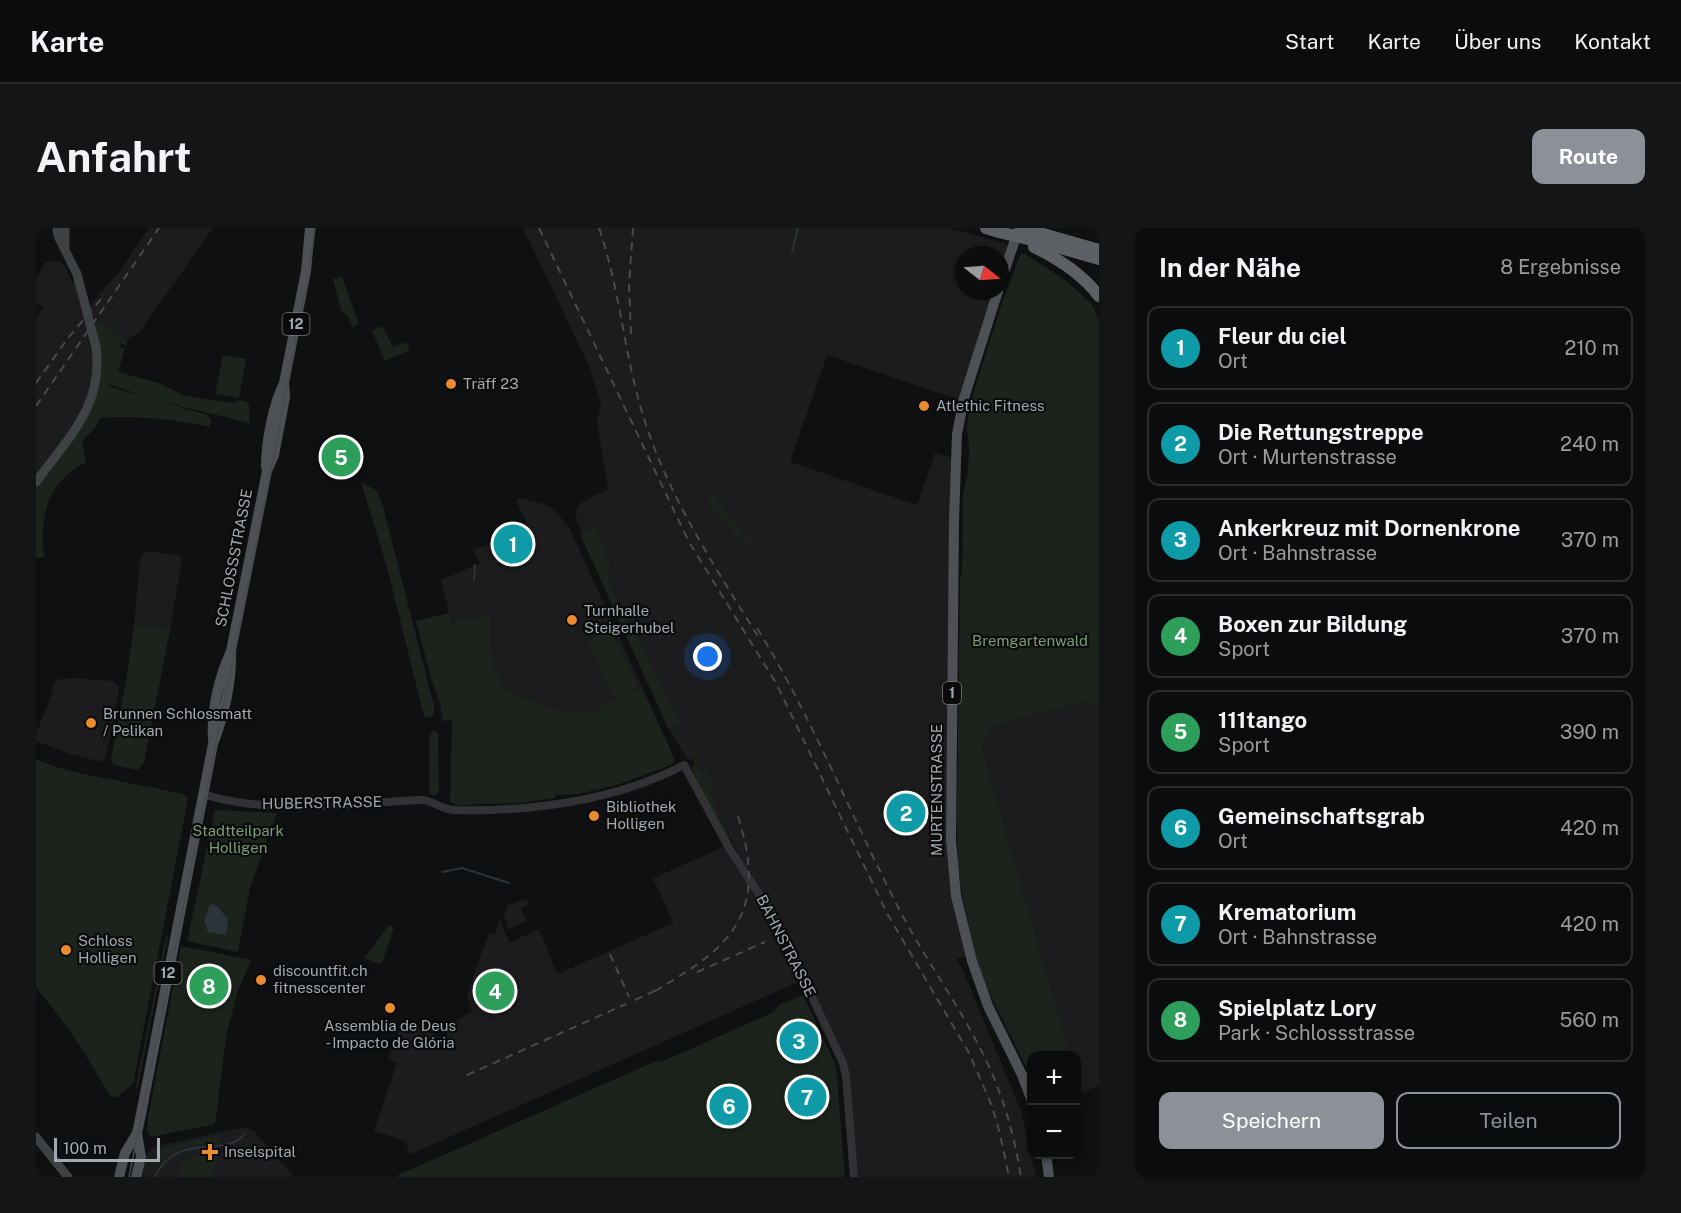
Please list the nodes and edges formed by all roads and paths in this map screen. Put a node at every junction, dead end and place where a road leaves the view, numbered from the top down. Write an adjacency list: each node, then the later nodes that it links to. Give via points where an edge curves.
1 (57, 228): 8 (main road)
2 (65, 228): 8 (main road)
3 (986, 228): 6 (highway, bridge)
4 (1021, 228): 6 (highway); 10 (main road)
5 (310, 230): 15 (main road, SCHLOSSSTRASSE / 12, via 306,271 266,454 267,471 220,727)
6 (1037, 240): 7 (highway); 9 (highway); 11 (highway)
7 (1099, 250)
8 (65, 252): 13 (main road, bridge, via 77,274 96,347 97,379 82,418)
9 (1099, 259)
10 (1009, 260)
11 (1099, 296)
12 (995, 300): 16 (main road, MURTENSTRASSE / 1, via 964,398 957,434 951,840 956,896 972,961 988,1006)
13 (36, 482)
14 (684, 765): 15 (street, HUBERSTRASSE, via 609,792 556,804 474,810 446,810 426,799 350,805 271,805); 23 (street, BAHNSTRASSE, via 729,848 777,922 843,1063)
15 (203, 794): 17 (main road, SCHLOSSSTRASSE / 12)
16 (1027, 1088)
17 (137, 1133): 21 (main road, SCHLOSSSTRASSE / 12, via 125,1153); 22 (main road, SCHLOSSSTRASSE / 12, via 141,1157)
18 (36, 1137): 20 (main road)
19 (1047, 1159): 24 (main road)
20 (68, 1177)
21 (119, 1177)
22 (136, 1177)
23 (854, 1177)
24 (1049, 1177)

